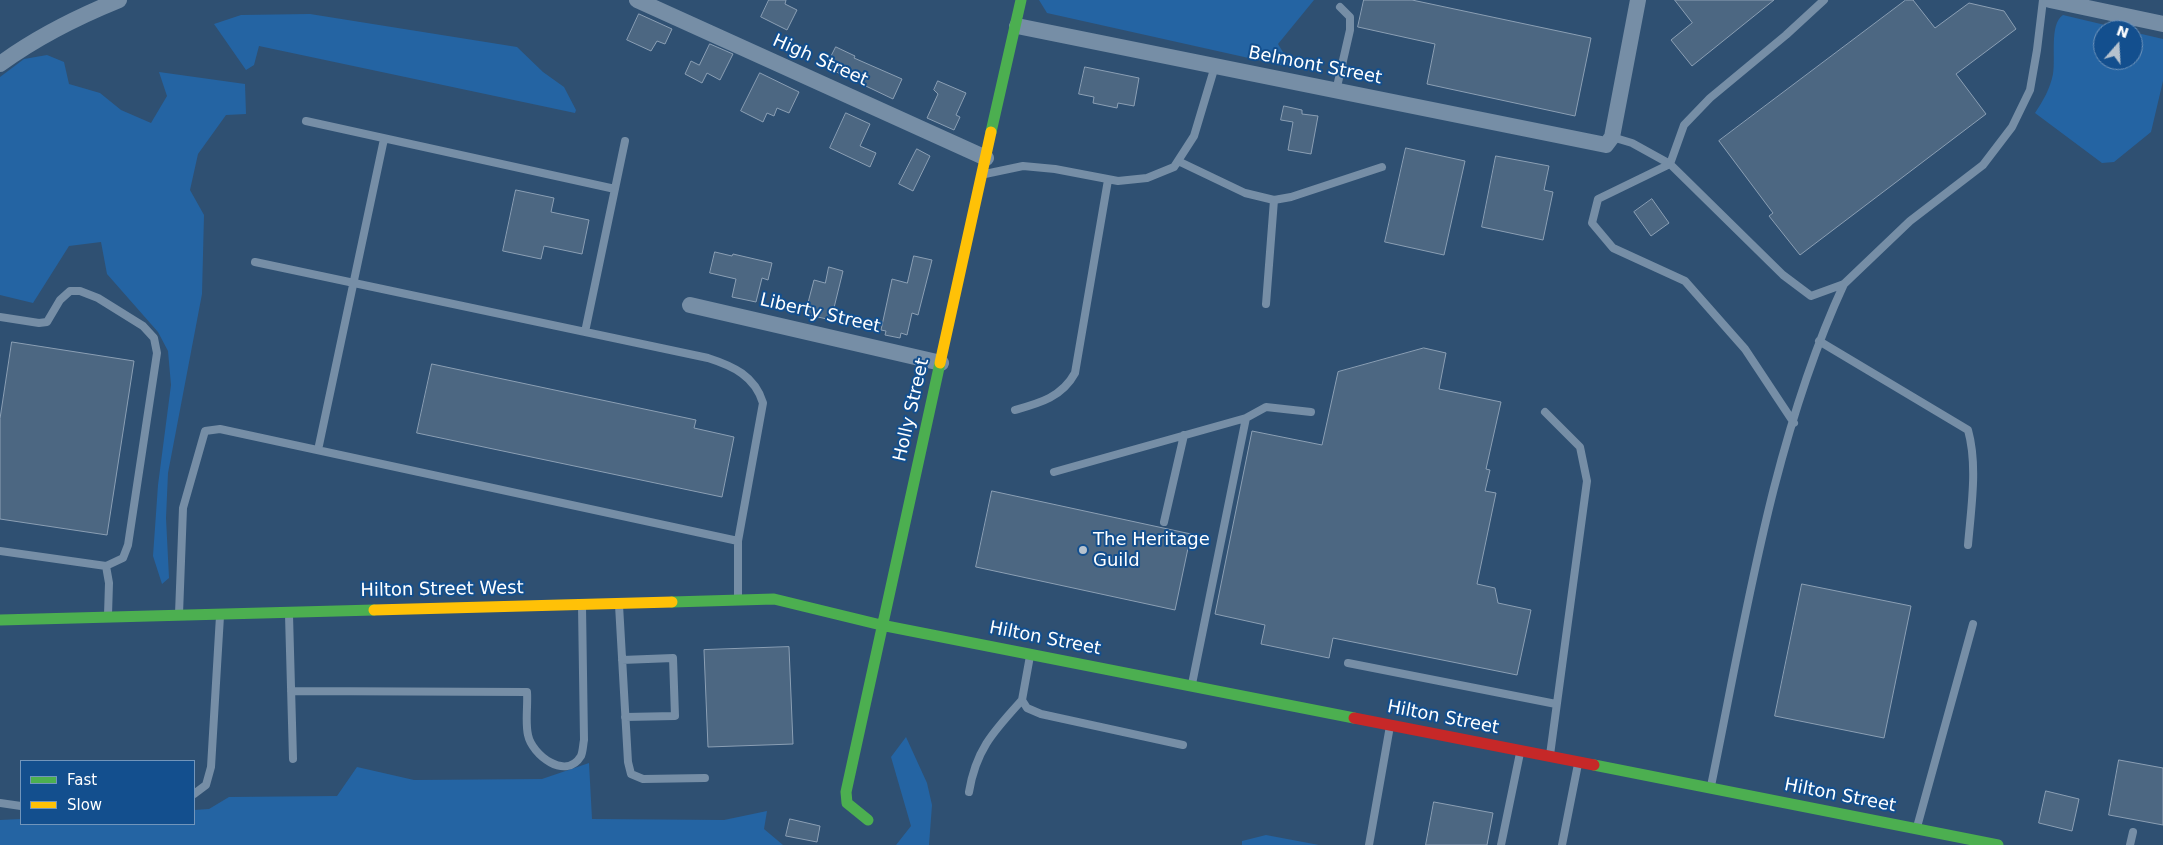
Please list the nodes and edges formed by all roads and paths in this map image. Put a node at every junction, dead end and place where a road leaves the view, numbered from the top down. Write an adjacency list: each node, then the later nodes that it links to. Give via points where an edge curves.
1 (119, 0): 11 (street, via 32,42)
2 (637, 0): 18 (street, High Street)
3 (1021, 0): 10 (street, Holly Street)
4 (1638, 0): 17 (street)
5 (1824, 0): 20 (lane, via 1690,118 1684,125)
6 (2042, 0): 28 (lane, via 2030,90 2012,127 1983,165 1910,221)
7 (2050, 0): 9 (street)
8 (1340, 7): 13 (lane, via 1350,17 1350,30)
9 (2163, 24)
10 (1017, 26): 12 (street, Belmont Street); 18 (street, Holly Street)
11 (0, 64)
12 (1215, 66): 13 (street, Belmont Street); 19 (lane, via 1194,136)
13 (1336, 91): 17 (street, Belmont Street)
14 (306, 121): 15 (lane)
15 (384, 139): 24 (lane); 27 (lane)
16 (625, 141): 24 (lane)
17 (1609, 141): 20 (lane, via 1632,143)
18 (986, 158): 22 (street, Holly Street)
19 (1178, 161): 23 (lane, via 1174,167 1147,178); 25 (lane, via 1245,193)
20 (1670, 164): 28 (lane, via 1783,276 1810,296); 39 (lane, via 1598,199 1592,223 1613,248 1685,281 1745,349)
21 (1382, 167): 25 (lane)
22 (982, 175): 23 (lane, via 1023,166); 34 (street, Holly Street)
23 (1108, 180): 35 (lane, via 1075,373 1068,386 1046,401)
24 (615, 189): 32 (lane)
25 (1274, 200): 29 (lane)
26 (256, 262): 27 (lane)
27 (354, 282): 32 (lane); 41 (lane)
28 (1844, 284): 33 (lane)
29 (1266, 304)
30 (690, 305): 34 (street, Liberty Street)
31 (0, 318): 47 (lane, via 47,322 60,300 70,291 80,291 144,326 154,338 157,353 128,544 123,558)
32 (585, 332): 44 (lane, via 732,366 750,379 759,391 763,403 761,418)
33 (1819, 342): 39 (lane); 45 (lane, via 1968,430 1973,446)
34 (941, 362): 57 (street, Holly Street)
35 (1015, 410)
36 (1311, 412): 38 (lane, via 1266,407)
37 (1545, 412): 64 (lane, via 1580,447 1587,481)
38 (1246, 418): 40 (lane); 61 (lane)
39 (1794, 423): 73 (lane, via 1770,505)
40 (1184, 435): 42 (lane); 43 (lane)
41 (318, 450): 44 (lane); 53 (lane, via 220,428 205,431 183,508)
42 (1054, 472)
43 (1164, 522)
44 (738, 541): 48 (lane)
45 (1968, 545)
46 (0, 551): 47 (lane)
47 (106, 566): 54 (lane)
48 (738, 600): 49 (street, Hilton Street West); 57 (street, Hilton Street West, via 774,599)
49 (619, 603): 50 (street, Hilton Street West); 59 (lane)
50 (582, 604): 51 (street, Hilton Street West); 62 (lane, via 584,740 581,755 566,765 545,760 528,736 528,692)
51 (289, 611): 52 (street, Hilton Street West); 62 (lane)
52 (220, 613): 53 (street, Hilton Street West); 75 (lane, via 211,767 206,785)
53 (179, 614): 54 (street, Hilton Street West)
54 (108, 616): 55 (street, Hilton Street West)
55 (0, 620)
56 (1974, 624): 79 (lane)
57 (881, 625): 58 (street, Hilton Street); 78 (street, Holly Street, via 846,792 847,803)
58 (1030, 654): 61 (street, Hilton Street); 63 (lane)
59 (622, 660): 65 (lane); 65 (lane, via 673,658 675,716)
60 (1348, 663): 64 (lane)
61 (1191, 686): 66 (street, Hilton Street)
62 (291, 691): 70 (lane)
63 (1022, 700): 67 (lane, via 1027,708 1040,714); 74 (lane, via 989,737 978,759)
64 (1556, 704): 69 (lane)
65 (625, 717): 72 (lane, via 631,774 644,779)
66 (1390, 725): 68 (street, Hilton Street); 82 (lane)
67 (1183, 745)
68 (1520, 751): 69 (street, Hilton Street); 83 (lane)
69 (1549, 757): 71 (street, Hilton Street)
70 (293, 759)
71 (1578, 762): 73 (street, Hilton Street); 84 (lane)
72 (705, 778)
73 (1711, 788): 79 (street, Hilton Street)
74 (969, 792)
75 (195, 793)
76 (0, 802): 77 (lane)
77 (20, 806)
78 (868, 820)
79 (1916, 829): 81 (street, Hilton Street)
80 (2132, 832): 86 (lane)
81 (1971, 842): 85 (street, Hilton Street)
82 (1369, 845)
83 (1501, 845)
84 (1562, 845)
85 (1998, 845)
86 (2130, 845)

